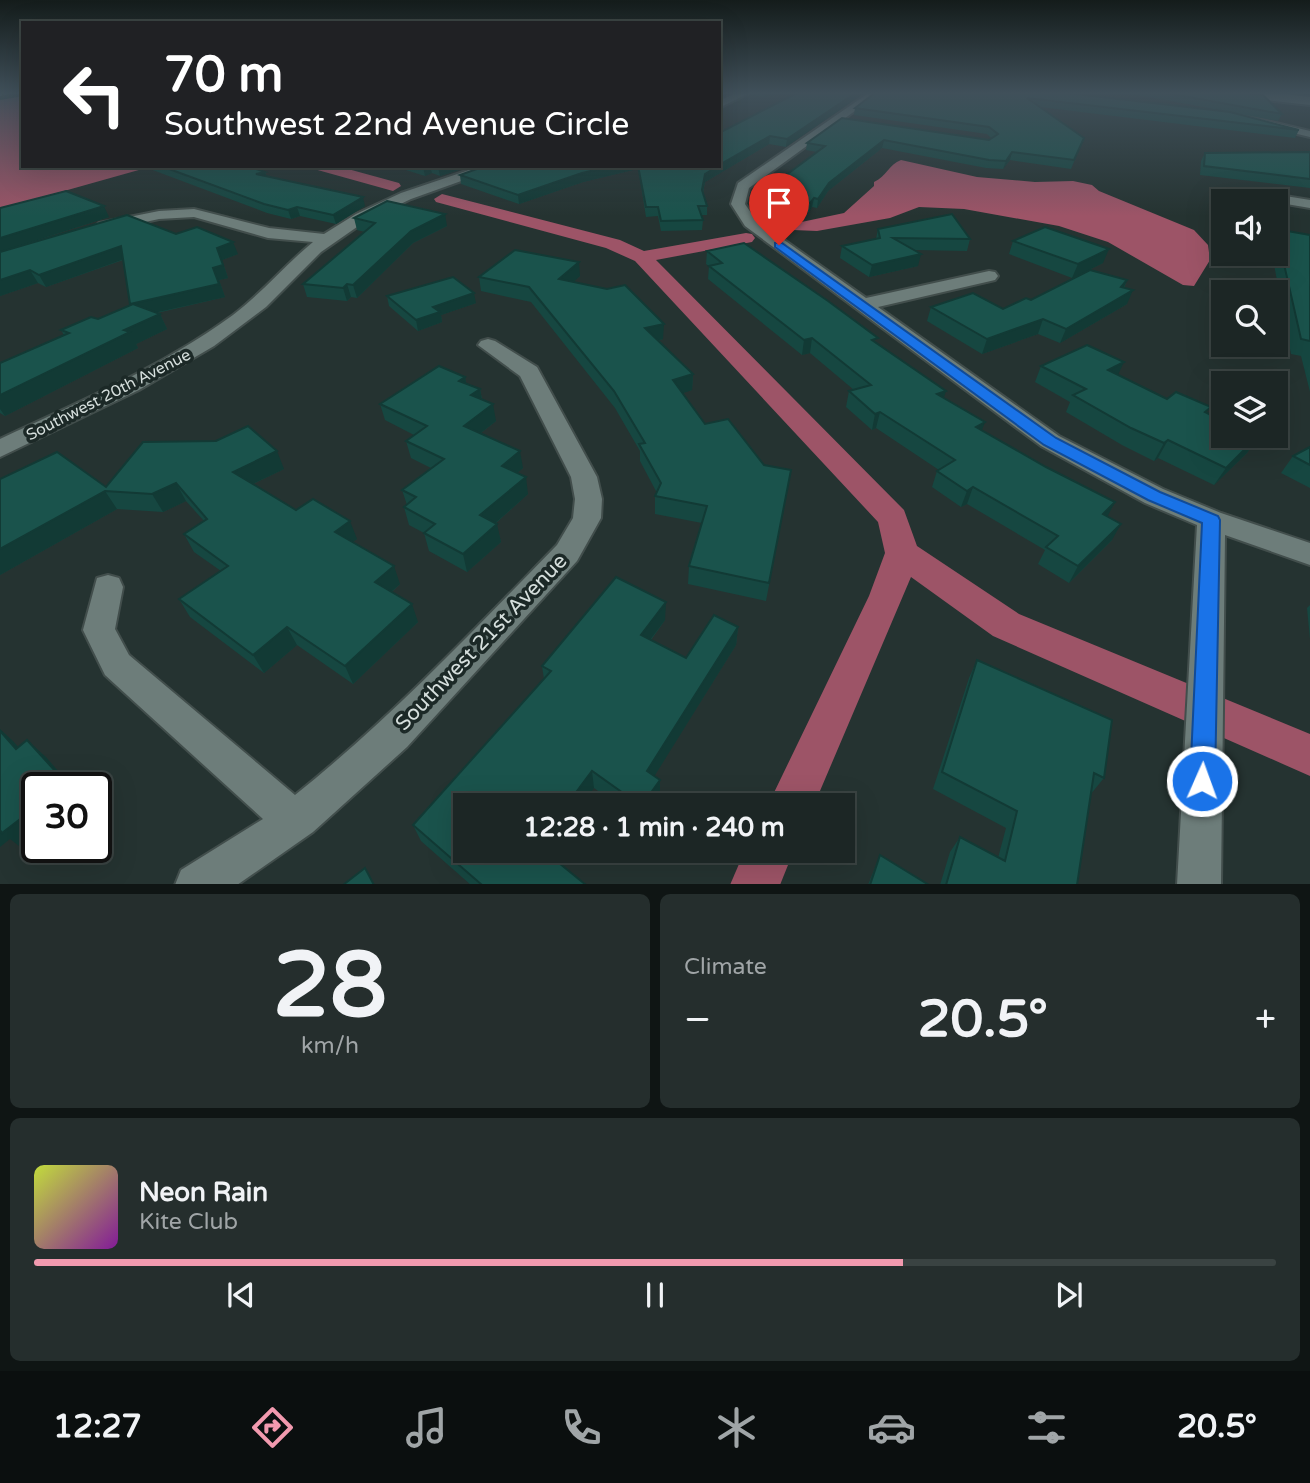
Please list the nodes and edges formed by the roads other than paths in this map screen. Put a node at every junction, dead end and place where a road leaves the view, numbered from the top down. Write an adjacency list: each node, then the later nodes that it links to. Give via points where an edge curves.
1 (823, 133): 8 (street, via 748,181 738,204 758,230)
2 (491, 168): 6 (street, Southwest 20th Avenue, via 390,204)
3 (1288, 200): 4 (street)
4 (1310, 204)
5 (91, 230): 6 (street, via 141,217 194,213 268,233)
6 (326, 239): 10 (street, Southwest 20th Avenue, via 266,297 207,342 117,393)
7 (989, 276): 8 (street)
8 (861, 305): 11 (street, via 1050,441 1131,485)
9 (488, 345): 14 (street, Southwest 21st Avenue, via 528,372 584,477 590,513 582,534 381,746)
10 (0, 449)
11 (1211, 520): 12 (street); 16 (street)
12 (1310, 554)
13 (108, 587): 14 (street, via 99,630 117,666)
14 (295, 821): 15 (street, Southwest 21st Avenue)
15 (197, 884)
16 (1199, 884)

